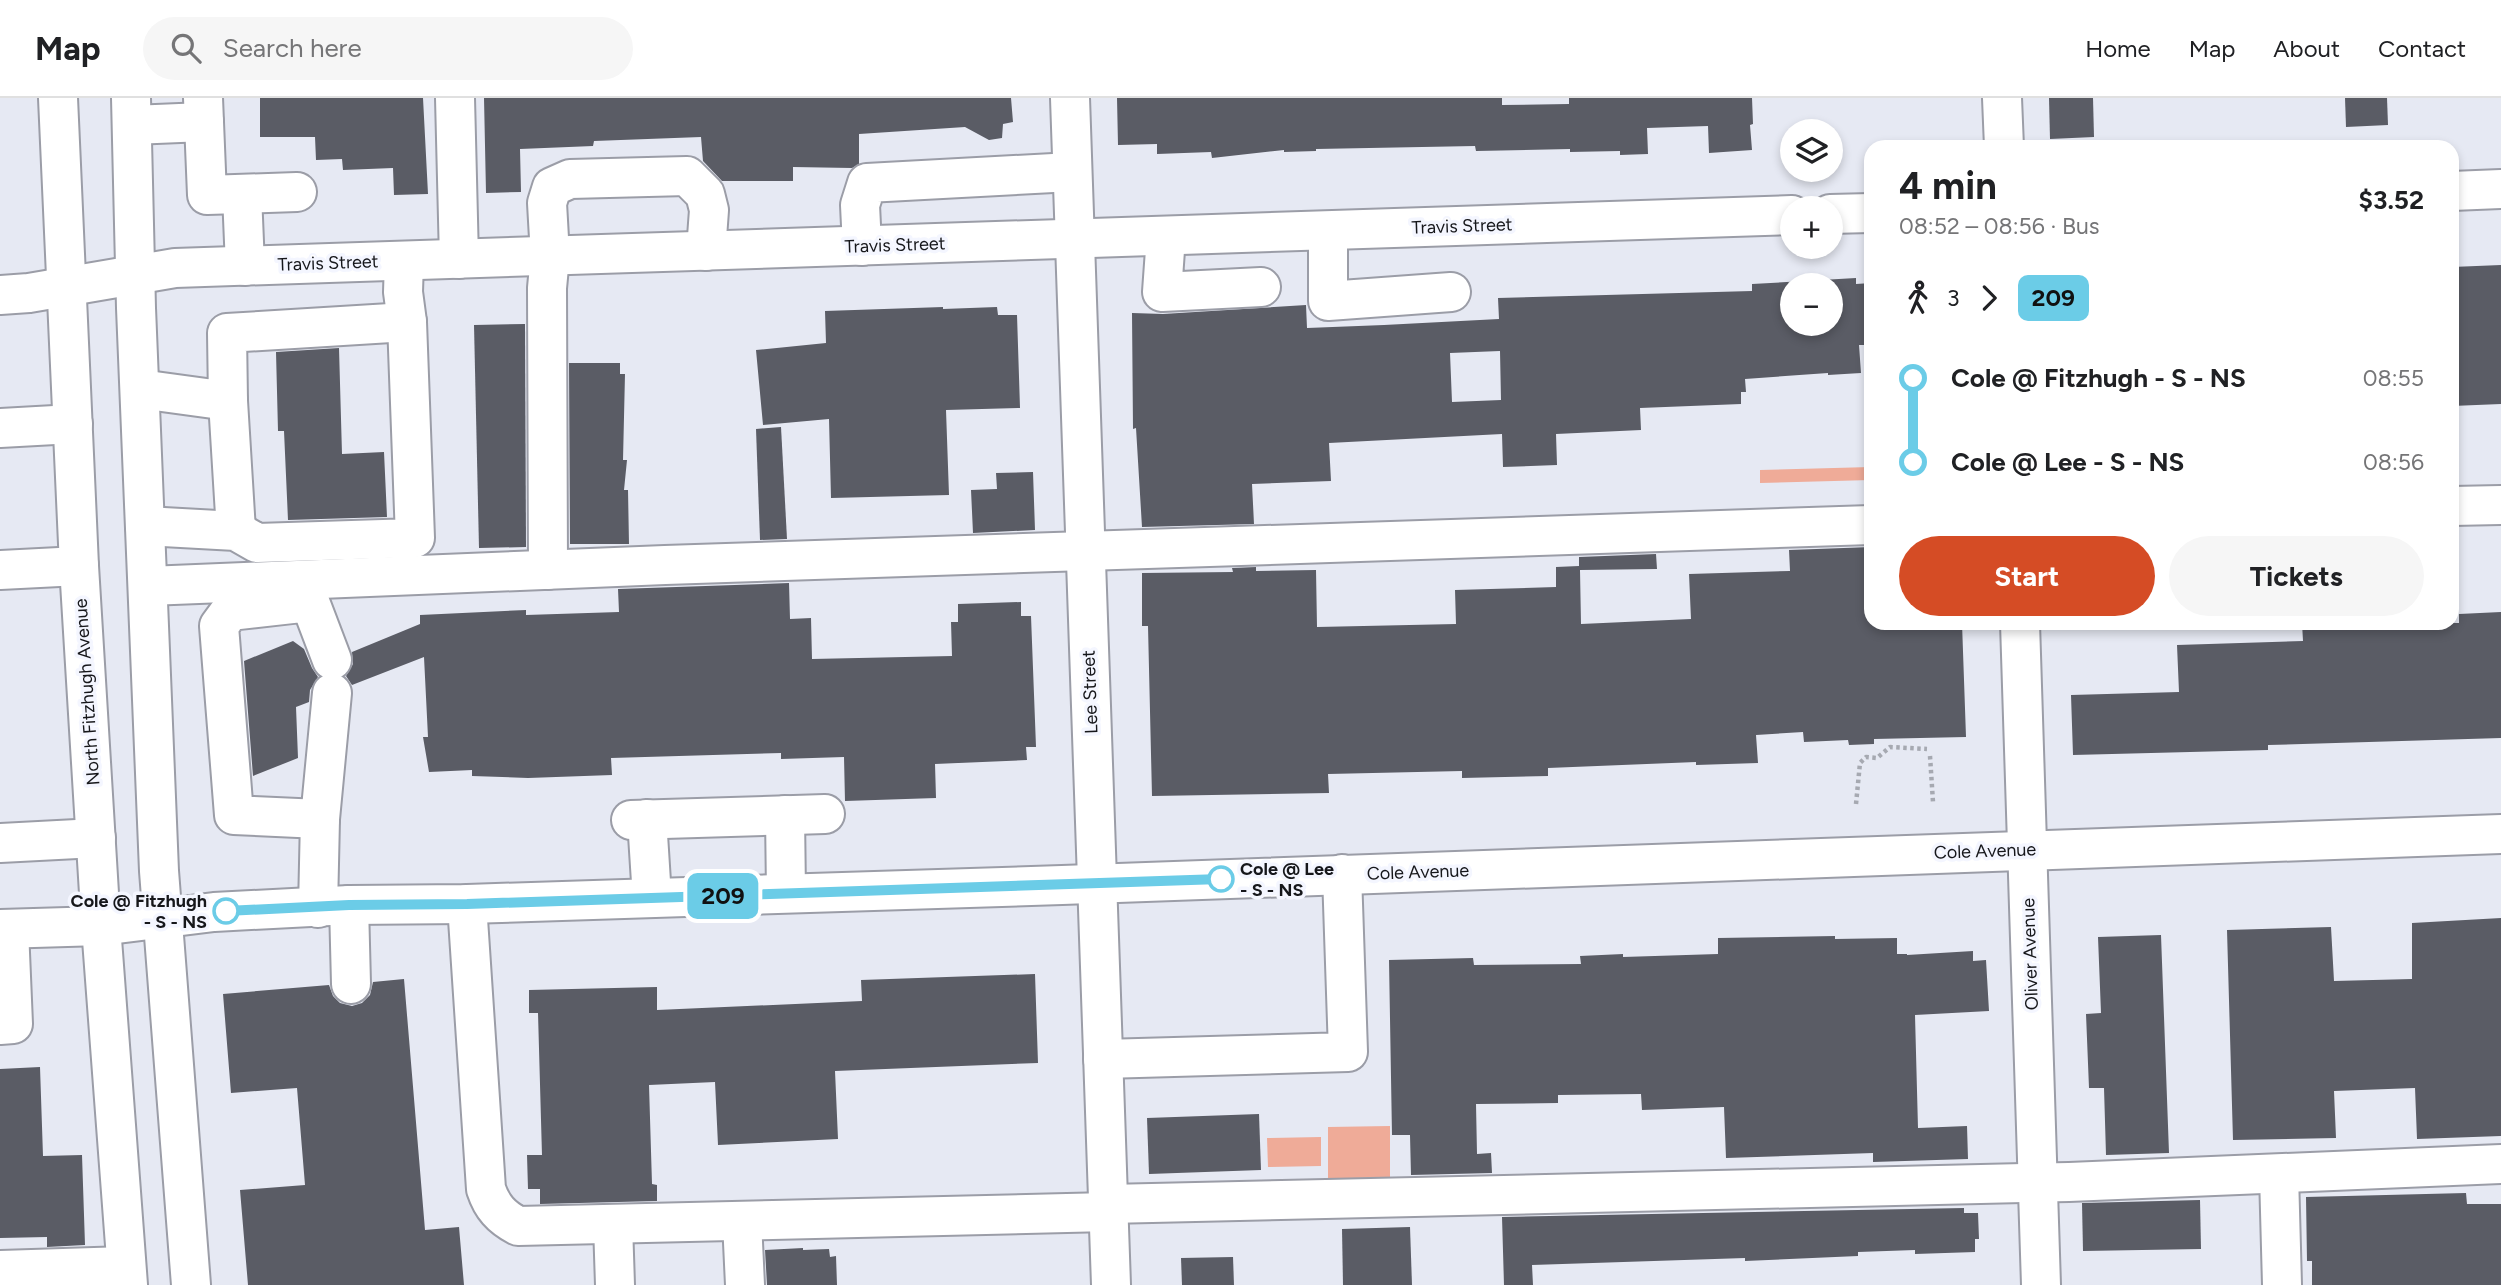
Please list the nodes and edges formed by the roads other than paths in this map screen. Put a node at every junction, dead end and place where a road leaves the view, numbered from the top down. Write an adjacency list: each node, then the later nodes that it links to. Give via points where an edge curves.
1 (58, 98): 26 (street, North Fitzhugh Avenue)
2 (455, 98): 22 (street)
3 (1070, 98): 8 (street, Lee Street)
4 (2002, 98): 7 (street)
5 (204, 110): 6 (street); 12 (street, via 207,195)
6 (132, 111): 25 (street)
7 (2004, 140)
8 (1072, 172): 18 (street, Lee Street); 19 (street, via 867,183 860,205)
9 (2501, 189): 10 (street)
10 (2459, 191)
11 (297, 192): 12 (street)
12 (242, 194): 24 (street)
13 (1864, 213): 14 (street)
14 (1843, 214)
15 (1780, 215): 16 (street, Travis Street)
16 (1328, 231): 17 (street, Travis Street); 28 (street, via 1328,301)
17 (1166, 236): 18 (street, Travis Street); 27 (street, via 1162,292)
18 (1075, 239): 19 (street, Travis Street); 40 (street, Lee Street)
19 (862, 246): 20 (street, Travis Street)
20 (706, 251): 21 (street, Travis Street); 21 (street, via 709,210 705,194 687,176 570,179 552,187 547,203)
21 (550, 256): 22 (street, Travis Street); 43 (street)
22 (459, 259): 23 (street, Travis Street)
23 (404, 261): 24 (street, Travis Street); 30 (street)
24 (245, 266): 25 (street, Travis Street, via 175,268)
25 (135, 275): 26 (street, Travis Street); 31 (street)
26 (66, 287): 29 (street, Travis Street); 33 (street, North Fitzhugh Avenue)
27 (1261, 287)
28 (1451, 292)
29 (0, 295)
30 (407, 322): 32 (street, via 227,333); 39 (street, via 415,538)
31 (140, 389): 32 (street); 38 (street)
32 (228, 401): 39 (street)
33 (73, 424): 34 (street); 41 (street, North Fitzhugh Avenue)
34 (0, 428)
35 (2501, 505): 36 (street)
36 (2459, 506)
37 (1864, 525): 40 (street)
38 (145, 526): 39 (street); 44 (street)
39 (247, 537)
40 (1085, 552): 43 (street); 54 (street, Lee Street)
41 (79, 566): 42 (street); 50 (street, North Fitzhugh Avenue)
42 (0, 569)
43 (548, 570): 44 (street)
44 (148, 586): 59 (street)
45 (2020, 630): 52 (street, Oliver Avenue)
46 (825, 814): 47 (street)
47 (785, 815): 55 (street); 56 (street, via 639,820)
48 (320, 819): 48 (street, via 332,676 310,602 230,611 219,626 234,815); 58 (street)
49 (2501, 834): 52 (street, Cole Avenue)
50 (96, 838): 51 (street); 60 (street, North Fitzhugh Avenue)
51 (0, 843)
52 (2027, 849): 53 (street, Cole Avenue); 67 (street, Oliver Avenue)
53 (1342, 874): 54 (street, Cole Avenue); 64 (street, via 1348,1052)
54 (1097, 883): 55 (street, Cole Avenue); 64 (street, Lee Street)
55 (786, 894): 56 (street, Cole Avenue)
56 (652, 898): 57 (street, Cole Avenue)
57 (467, 904): 58 (street, Cole Avenue); 70 (street, via 490,1201 506,1220 518,1226)
58 (333, 906): 59 (street, Cole Avenue); 62 (street)
59 (162, 919): 60 (street, Cole Avenue); 73 (street)
60 (101, 926): 61 (street, Cole Avenue); 72 (street, North Fitzhugh Avenue)
61 (5, 929): 63 (street, via 13,1024)
62 (351, 984)
63 (0, 1025)
64 (1103, 1059): 68 (street, Lee Street)
65 (2501, 1164): 66 (street)
66 (2279, 1174): 67 (street); 78 (street)
67 (2038, 1183): 68 (street); 77 (street, Oliver Avenue)
68 (1108, 1208): 69 (street); 76 (street, Lee Street)
69 (743, 1221): 70 (street); 75 (street)
70 (613, 1224): 74 (street)
71 (0, 1270): 72 (street)
72 (127, 1275)
73 (191, 1285)
74 (615, 1285)
75 (745, 1285)
76 (1111, 1285)
77 (2041, 1285)
78 (2282, 1285)

